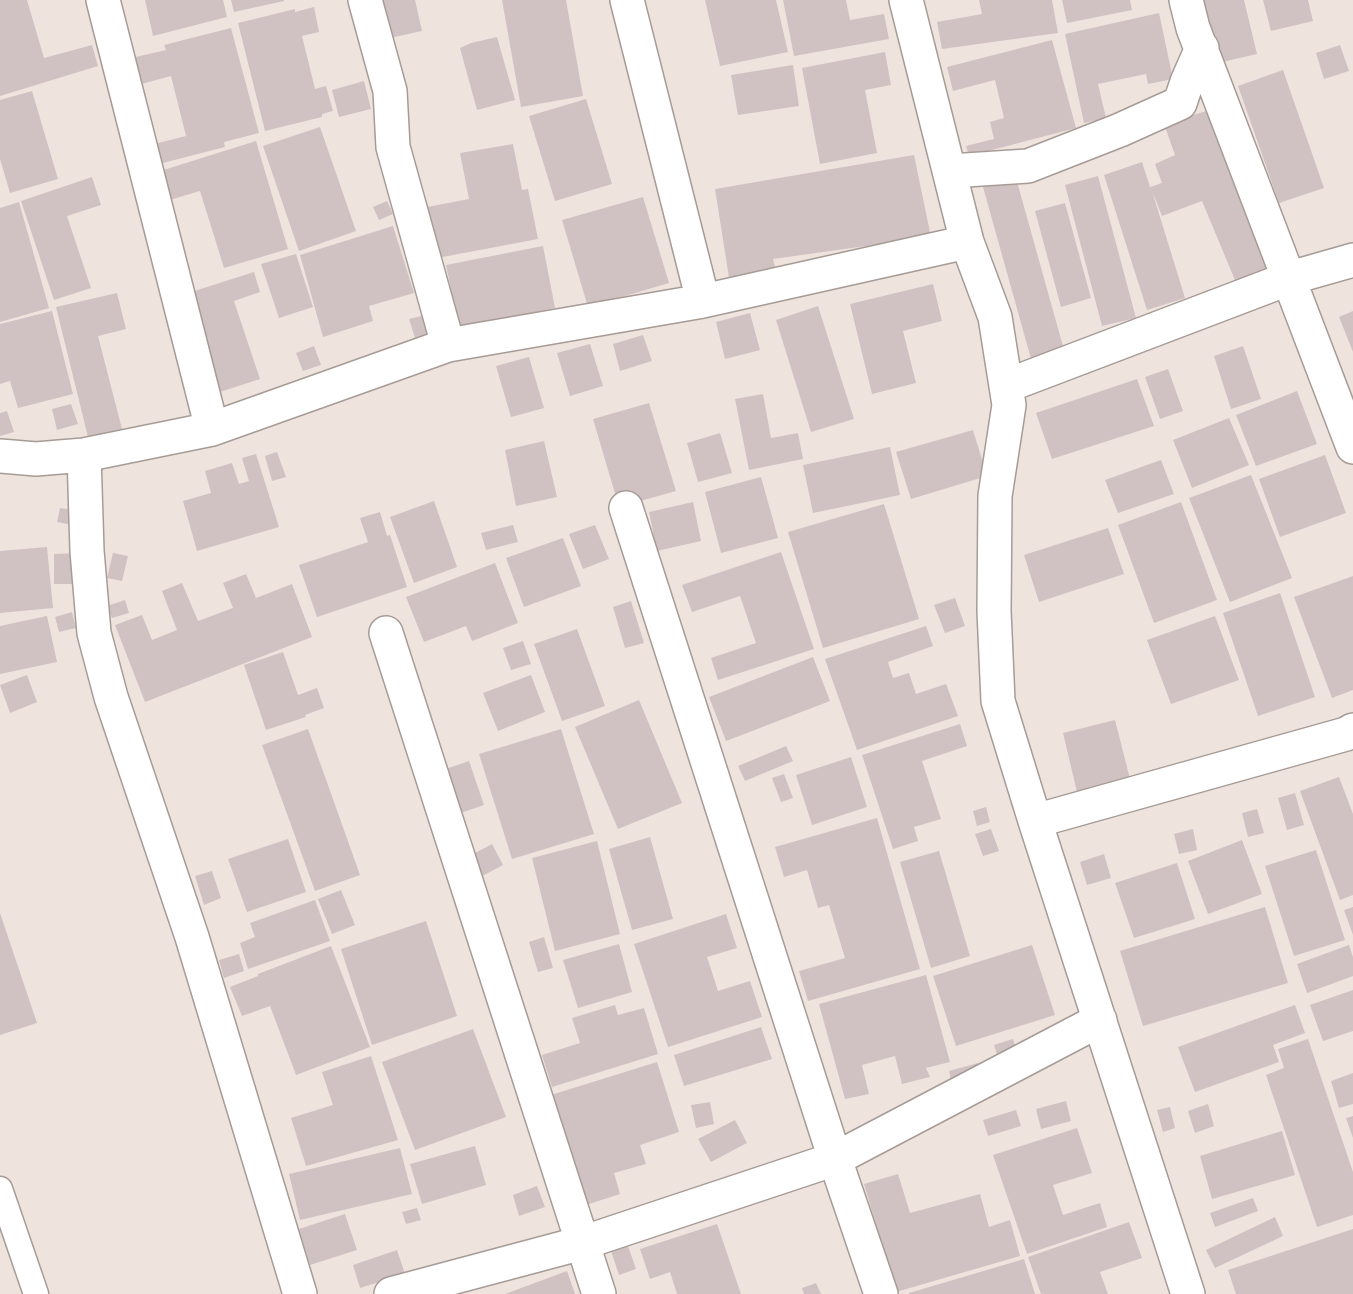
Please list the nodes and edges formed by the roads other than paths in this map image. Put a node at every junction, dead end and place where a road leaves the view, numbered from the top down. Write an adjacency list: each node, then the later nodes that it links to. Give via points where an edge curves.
1 (103, 0): 14 (street)
2 (365, 0): 12 (street, via 390,91 393,147)
3 (627, 0): 11 (street)
4 (906, 0): 7 (street)
5 (1186, 0): 6 (street)
6 (1202, 48): 7 (street, via 1180,102 1028,166); 10 (street)
7 (950, 171): 8 (street)
8 (966, 242): 11 (street); 13 (street, via 995,317)
9 (1353, 260): 10 (street)
10 (1290, 278): 13 (street); 15 (street)
11 (704, 301): 12 (street)
12 (448, 345): 14 (street)
13 (1006, 386): 21 (street, via 1009,405 995,496 998,701)
14 (213, 429): 16 (street)
15 (1353, 447)
16 (84, 455): 17 (street, via 36,459); 27 (street, via 94,633 111,697 192,937)
17 (0, 456)
18 (626, 508): 23 (street)
19 (386, 633): 25 (street)
20 (1351, 739): 21 (street)
21 (1035, 821): 22 (street)
22 (1100, 1020): 23 (street); 31 (street)
23 (835, 1159): 25 (street); 30 (street)
24 (0, 1189): 26 (lane)
25 (582, 1243): 28 (street); 29 (street)
26 (36, 1294)
27 (300, 1294)
28 (391, 1294)
29 (599, 1294)
30 (881, 1294)
31 (1188, 1294)

